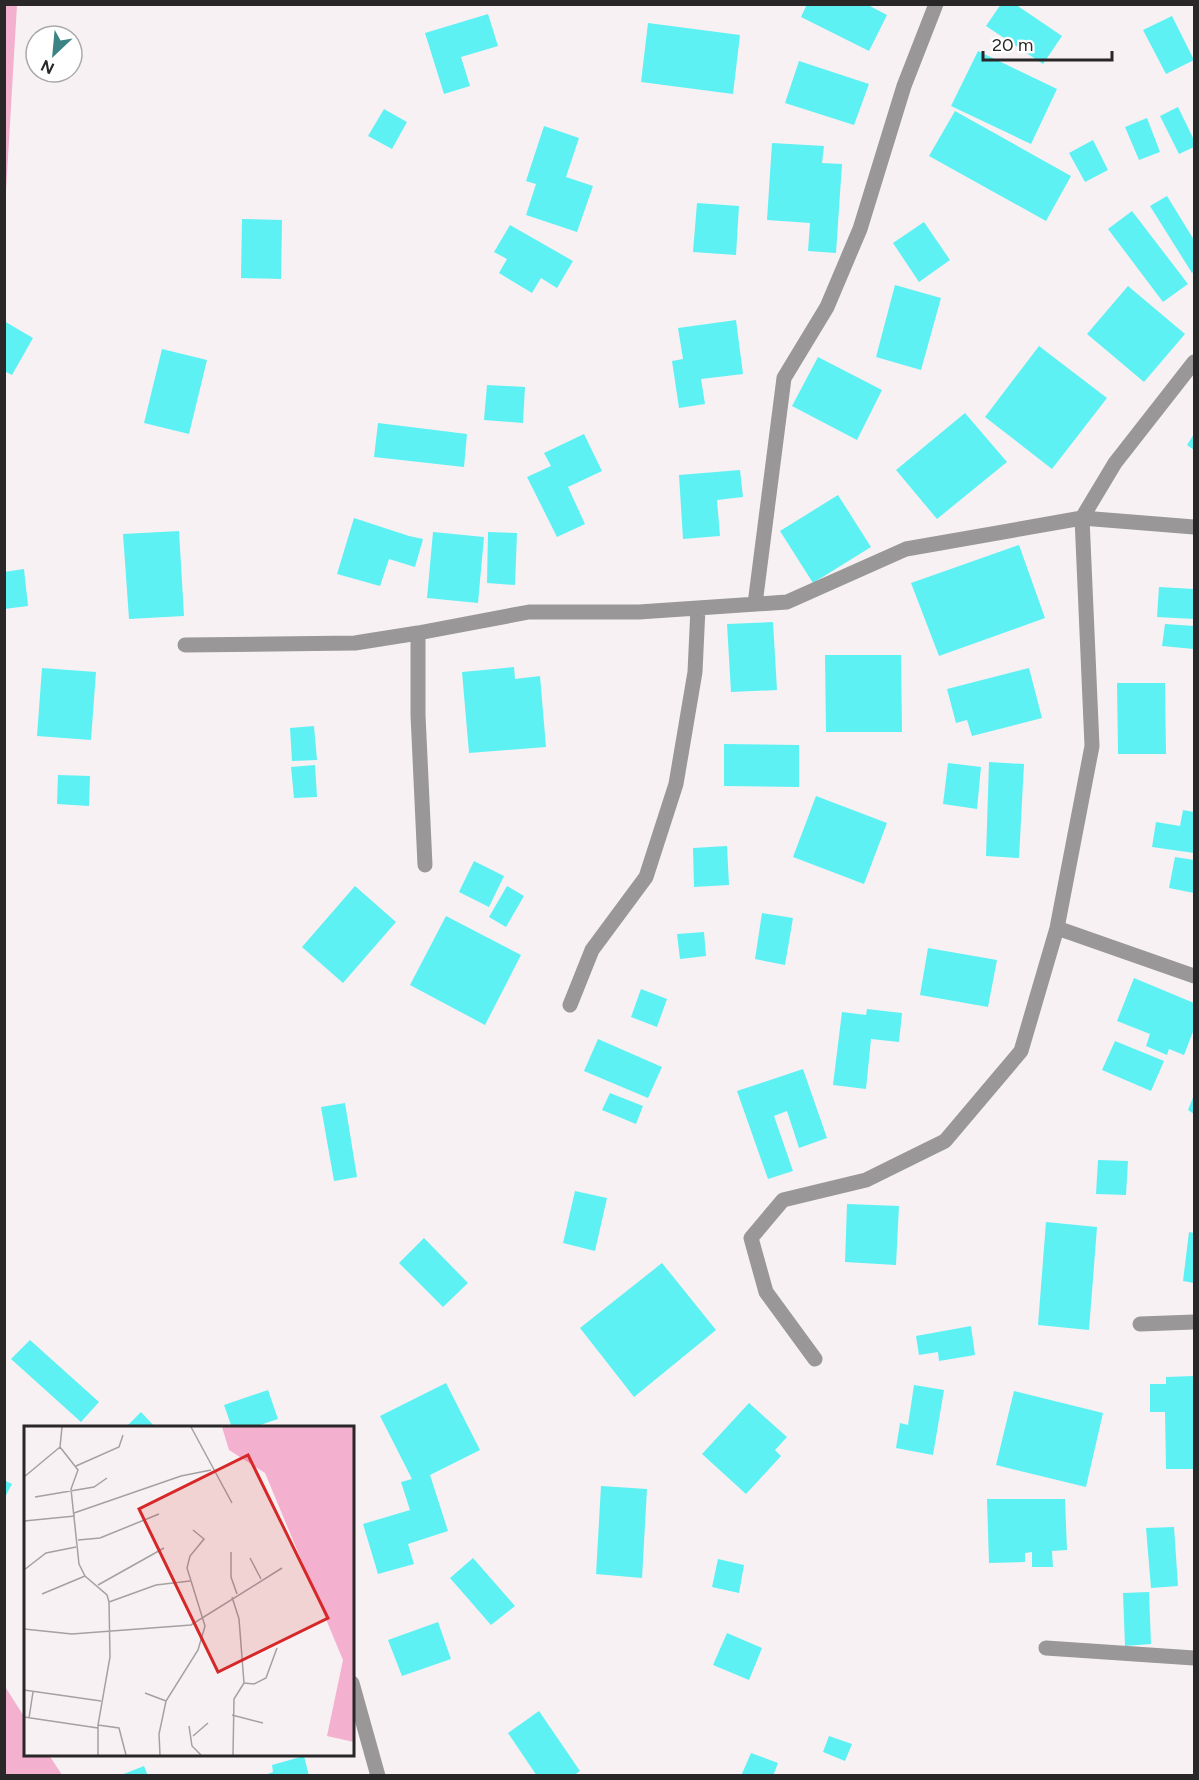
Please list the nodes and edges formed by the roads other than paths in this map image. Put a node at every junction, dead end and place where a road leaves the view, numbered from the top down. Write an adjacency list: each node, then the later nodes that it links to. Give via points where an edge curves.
1 (936, 4): 5 (street, via 903,86 860,229 827,307 784,378)
2 (1194, 362): 3 (street, via 1115,463)
3 (1083, 518): 4 (street); 5 (street, via 906,549 787,602); 10 (street, via 1092,746)
4 (1194, 527)
5 (755, 604): 6 (street)
6 (698, 608): 7 (street, via 529,612); 12 (street, via 694,672 676,784 646,877 592,950)
7 (418, 633): 8 (street, via 355,643); 9 (street)
8 (185, 645)
9 (425, 865)
10 (1057, 928): 11 (street); 15 (street, via 1021,1051 945,1141 866,1180 783,1200 751,1238 766,1293)
11 (1194, 976)
12 (570, 1005)
13 (1194, 1322): 14 (street)
14 (1140, 1324)
15 (815, 1359)
16 (1046, 1648): 17 (street)
17 (1194, 1658)
18 (354, 1690): 19 (street)
19 (378, 1776)

